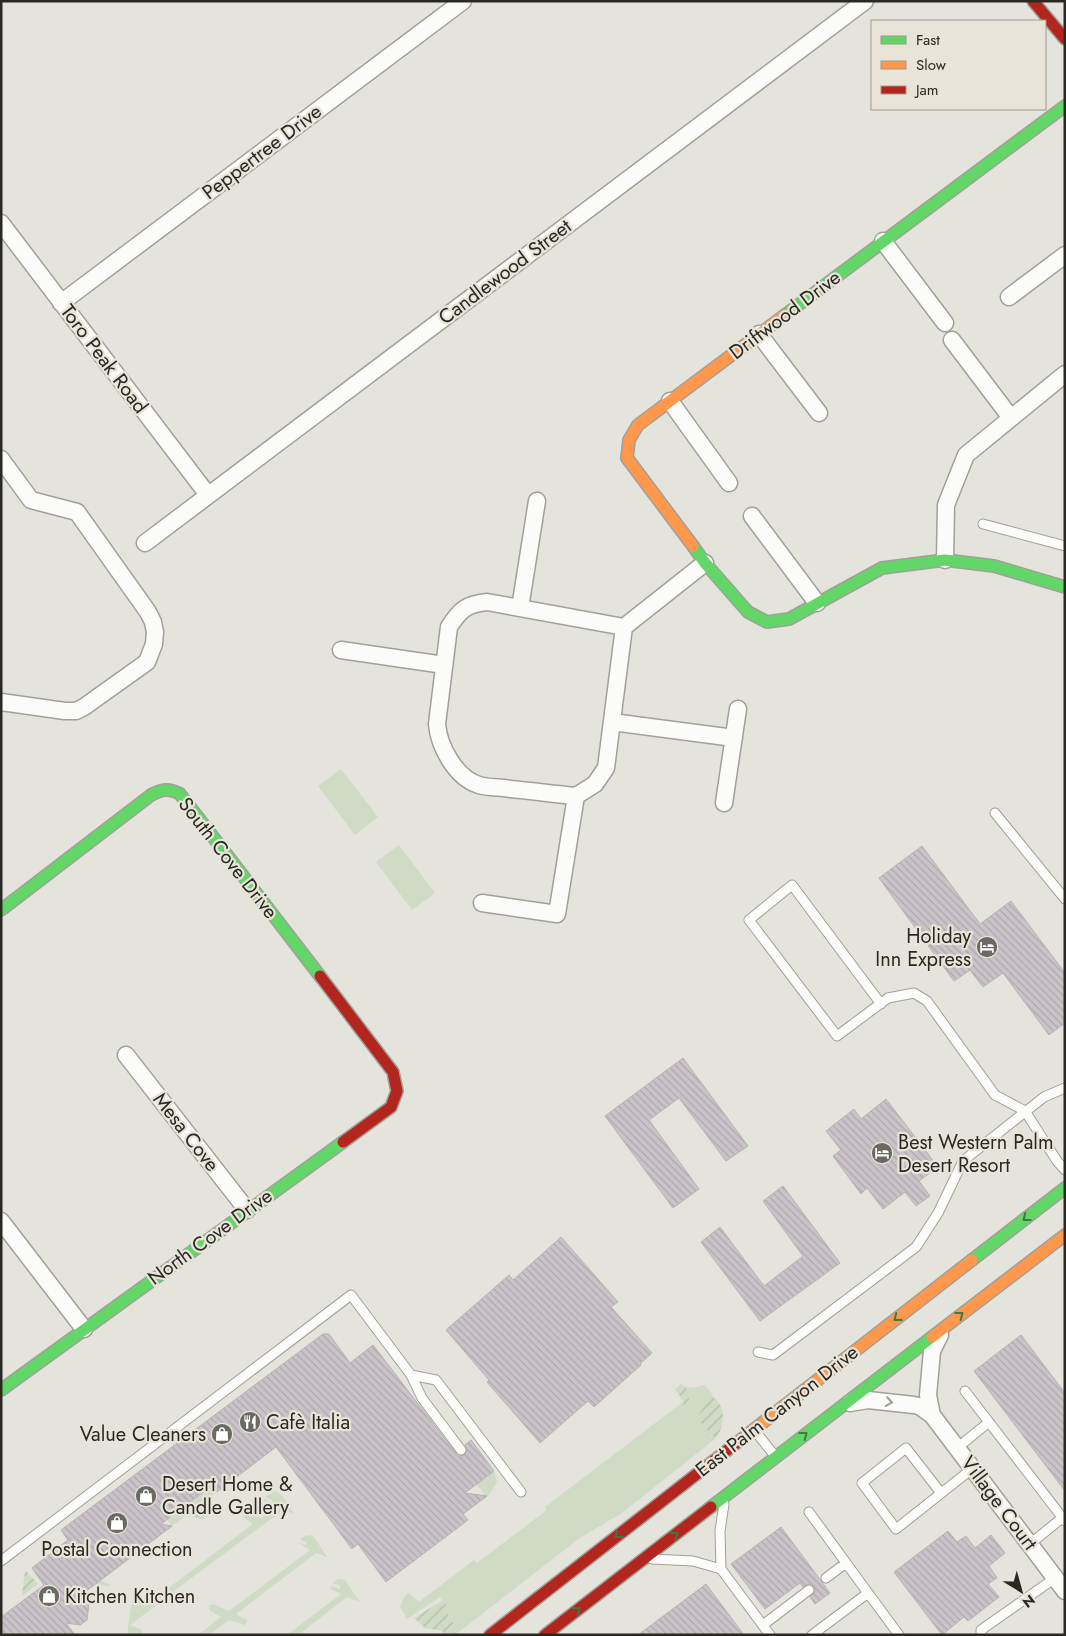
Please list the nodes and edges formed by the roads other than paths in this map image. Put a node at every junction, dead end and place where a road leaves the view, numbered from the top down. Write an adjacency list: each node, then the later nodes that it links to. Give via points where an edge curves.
1 (463, 1): 10 (street, Peppertree Drive)
2 (865, 1): 20 (street, Candlewood Street)
3 (1033, 1): 4 (street)
4 (1065, 39)
5 (1065, 106): 7 (street, Driftwood Drive)
6 (1, 223): 10 (street, Toro Peak Road)
7 (883, 241): 11 (street); 12 (street, Driftwood Drive)
8 (1065, 255): 9 (street)
9 (1009, 297)
10 (61, 303): 20 (street, Toro Peak Road)
11 (945, 323)
12 (759, 334): 15 (street, Driftwood Drive); 16 (street)
13 (952, 340): 17 (street)
14 (1065, 374): 17 (street)
15 (670, 401): 19 (street); 27 (street, Driftwood Drive, via 638,425 630,440 627,458)
16 (819, 413)
17 (1011, 418): 26 (street, via 966,455 946,505)
18 (1, 459): 34 (street, via 31,500 77,512 148,612 153,622 154,644 147,662 76,711)
19 (729, 483)
20 (208, 495): 24 (street, Candlewood Street)
21 (537, 501): 30 (street)
22 (752, 516): 29 (street)
23 (983, 524): 25 (lane)
24 (145, 543)
25 (1065, 546)
26 (946, 560): 28 (street, via 994,566); 29 (street, via 882,568)
27 (705, 563): 29 (street, Driftwood Drive, via 748,612 767,622 789,619); 31 (street)
28 (1065, 587)
29 (817, 603)
30 (520, 608): 31 (street); 33 (street, via 475,603 457,614 449,627)
31 (624, 627): 36 (street)
32 (341, 650): 33 (street)
33 (444, 666): 38 (street, via 438,736 445,753 462,774 478,785)
34 (1, 702)
35 (738, 709): 37 (street)
36 (612, 722): 37 (street); 38 (street, via 606,768 595,784)
37 (734, 738): 39 (street)
38 (576, 796): 42 (street, via 557,914)
39 (724, 803)
40 (995, 813): 41 (lane)
41 (1065, 899)
42 (482, 903)
43 (1, 910): 46 (street, South Cove Drive, via 152,795 164,788 172,789 180,794)
44 (881, 1004): 44 (lane, via 792,885 749,920 838,1036); 48 (lane, via 888,998 914,993 927,1000 995,1095)
45 (126, 1055): 51 (street, Mesa Cove)
46 (393, 1072): 51 (street, North Cove Drive, via 397,1091 391,1107)
47 (1065, 1088): 48 (lane, via 1044,1097)
48 (1025, 1112): 49 (lane); 56 (lane, via 963,1160 938,1212 916,1247 773,1355)
49 (1065, 1170)
50 (1065, 1188): 63 (street, East Palm Canyon Drive, one-way to 63)
51 (247, 1210): 55 (street, North Cove Drive)
52 (1, 1221): 55 (street)
53 (1065, 1235): 54 (street, East Palm Canyon Drive, one-way to 53)
54 (944, 1327): 60 (street, East Palm Canyon Drive); 61 (street, Village Court, via 932,1351 928,1395)
55 (84, 1329): 58 (street, North Cove Drive)
56 (758, 1352)
57 (411, 1375): 65 (lane, via 422,1398); 68 (lane, via 436,1380); 75 (lane, via 351,1296)
58 (1, 1390)
59 (965, 1391): 62 (lane)
60 (844, 1405): 61 (street, Village Court, one-way to 61, via 880,1401 918,1406); 66 (street, East Palm Canyon Drive, one-way to 60)
61 (932, 1415): 64 (street, Village Court)
62 (989, 1422): 64 (lane); 72 (lane)
63 (753, 1429): 66 (lane); 84 (street, East Palm Canyon Drive, one-way to 84)
64 (958, 1448): 67 (street, Village Court)
65 (461, 1450)
66 (776, 1457): 70 (street, East Palm Canyon Drive)
67 (973, 1468): 69 (lane); 73 (street, Village Court)
68 (521, 1492)
69 (941, 1493): 69 (lane, via 896,1529 862,1483 906,1448)
70 (726, 1496): 74 (street, East Palm Canyon Drive, one-way to 70); 77 (lane, via 720,1531)
71 (810, 1512): 76 (lane)
72 (1064, 1520): 73 (lane)
73 (1030, 1544): 79 (street, Village Court)
74 (644, 1559): 77 (lane, via 693,1561); 85 (street, East Palm Canyon Drive, one-way to 74)
75 (1, 1561)
76 (846, 1563): 78 (lane); 81 (lane)
77 (721, 1569): 82 (lane)
78 (826, 1578)
79 (1060, 1584): 88 (lane, via 981,1630)
80 (809, 1590): 82 (lane)
81 (868, 1593): 83 (lane); 87 (lane)
82 (763, 1625): 86 (lane)
83 (898, 1634)
84 (490, 1635)
85 (545, 1635)
86 (770, 1635)
87 (812, 1635)
88 (981, 1635)

